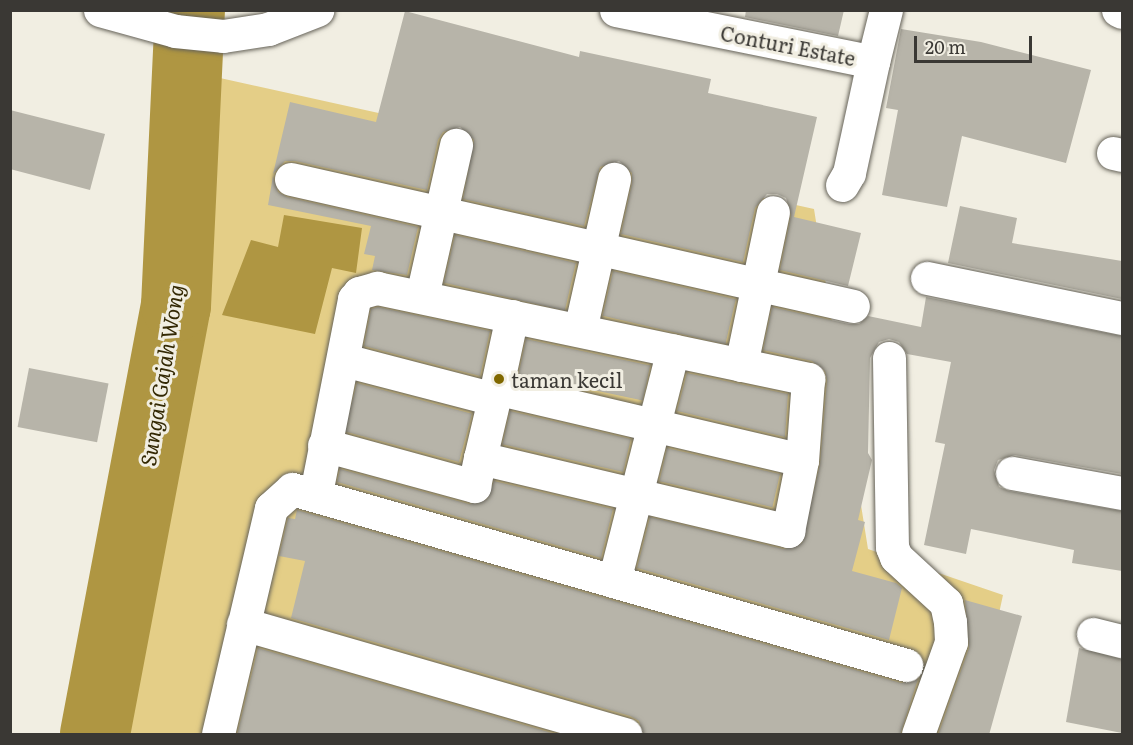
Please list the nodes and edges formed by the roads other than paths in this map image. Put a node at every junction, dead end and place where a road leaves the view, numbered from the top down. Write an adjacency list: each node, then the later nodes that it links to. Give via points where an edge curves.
1 (100, 10): 2 (street, via 175,31 223,36 268,29)
2 (317, 10)
3 (886, 10): 7 (street, Conturi Estate)
4 (1118, 10): 6 (street)
5 (627, 12): 7 (street, Conturi Estate)
6 (1122, 12)
7 (873, 63): 11 (street, Conturi Estate, via 849,173)
8 (456, 145): 13 (street)
9 (291, 179): 13 (street)
10 (614, 179): 14 (street)
11 (842, 185)
12 (773, 212): 16 (street)
13 (440, 213): 14 (street); 17 (street)
14 (598, 249): 16 (street); 21 (street)
15 (927, 279): 20 (street)
16 (758, 283): 18 (street); 25 (street)
17 (422, 296): 19 (street); 24 (street, via 377,288 359,293 354,299)
18 (853, 306)
19 (512, 316): 21 (street); 26 (street)
20 (1122, 318)
21 (579, 330): 22 (street)
22 (673, 350): 25 (street); 27 (street)
23 (890, 358): 40 (street, via 892,546 896,557 946,603 950,622 951,642)
24 (344, 360): 26 (street); 28 (street)
25 (741, 365): 30 (street, via 808,379)
26 (495, 393): 27 (street); 29 (street)
27 (655, 424): 30 (street); 34 (street)
28 (324, 446): 29 (street, via 474,486); 32 (street)
29 (480, 458): 34 (street)
30 (802, 460): 34 (street, via 788,531)
31 (1012, 473): 33 (street)
32 (316, 493): 35 (street); 36 (street, via 292,489 271,508)
33 (1122, 493)
34 (637, 495): 35 (street)
35 (614, 581): 37 (street)
36 (243, 624): 38 (street); 39 (street)
37 (906, 665)
38 (218, 735)
39 (625, 735)
40 (918, 735)

